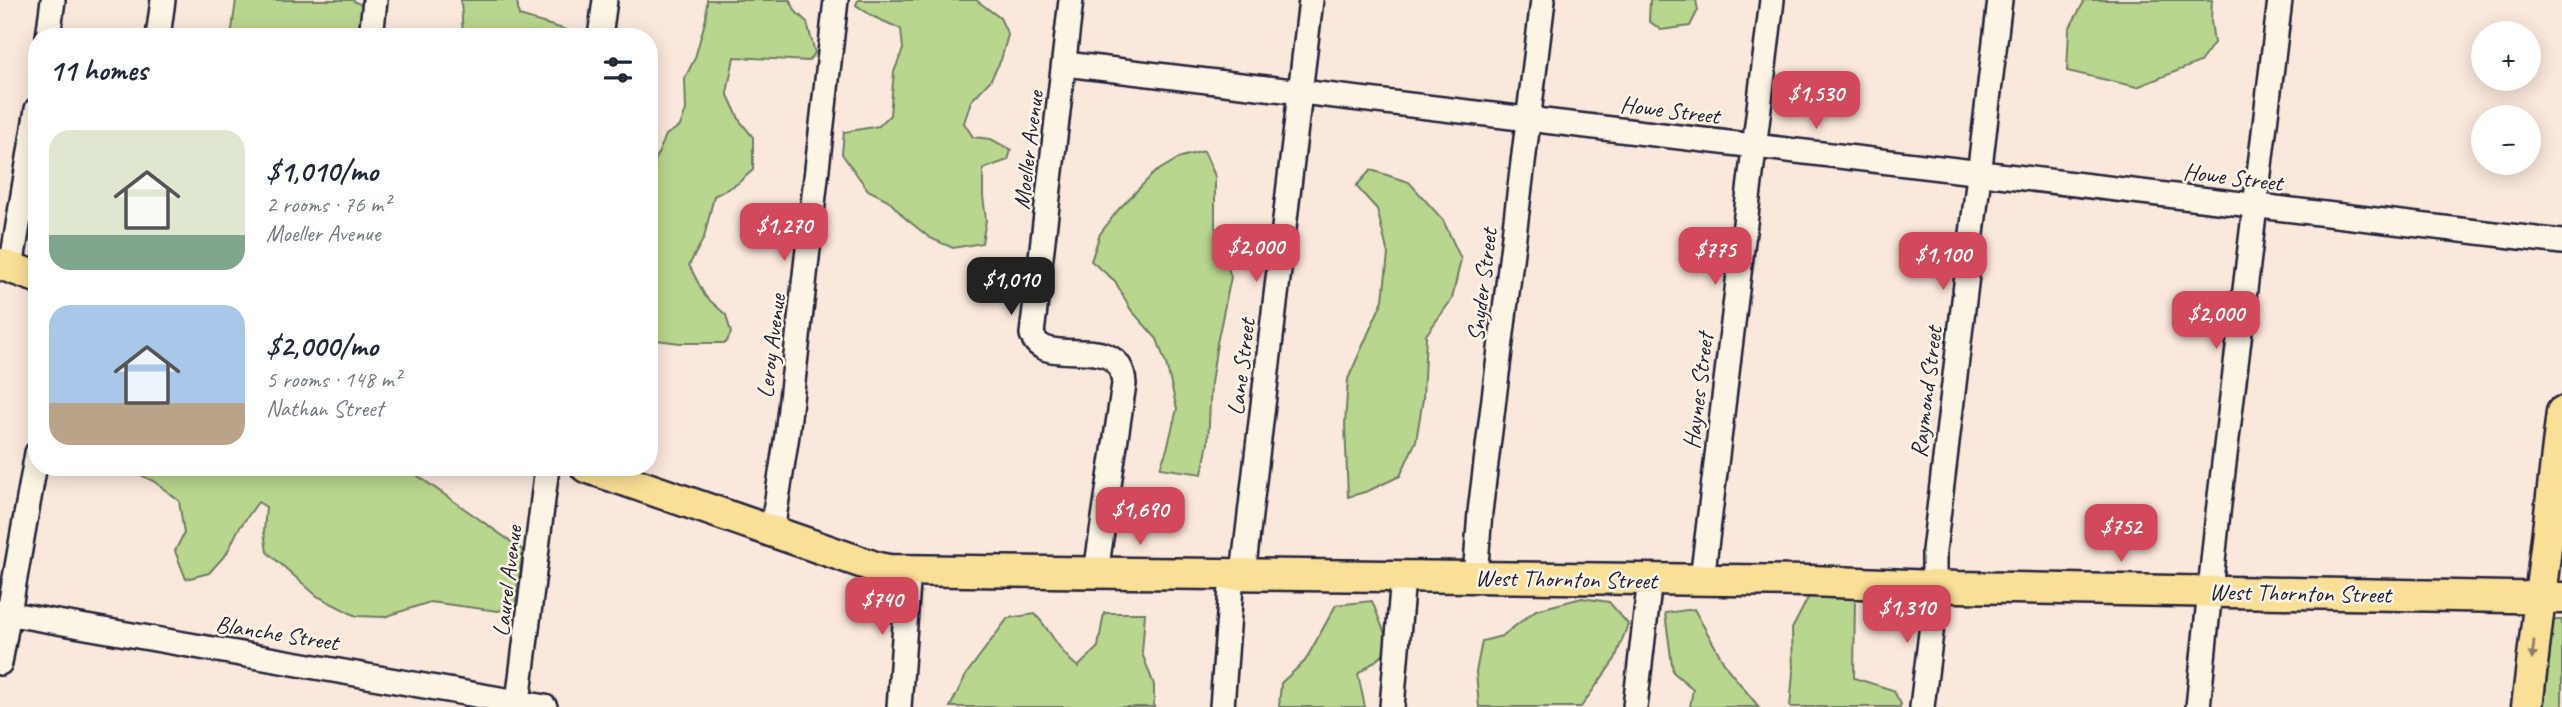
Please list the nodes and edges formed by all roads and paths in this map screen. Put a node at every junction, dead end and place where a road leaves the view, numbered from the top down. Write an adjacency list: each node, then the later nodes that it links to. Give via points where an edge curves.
1 (53, 0): 12 (street)
2 (163, 0): 13 (street)
3 (375, 0): 14 (street)
4 (605, 0): 15 (street)
5 (836, 0): 29 (street, Leroy Avenue)
6 (1071, 0): 16 (street, Moeller Avenue)
7 (1311, 0): 17 (street, Lane Street)
8 (1543, 0): 18 (street, Snyder Street)
9 (1772, 0): 19 (street, Haynes Street)
10 (2000, 0): 20 (street, Raymond Street)
11 (2280, 0): 22 (street)
12 (49, 28)
13 (159, 28)
14 (371, 28)
15 (601, 28)
16 (1065, 64): 17 (street, Howe Street); 31 (street, Moeller Avenue, via 1032,334 1039,344 1054,349 1112,359 1123,372)
17 (1300, 92): 18 (street, Howe Street); 32 (street, Lane Street)
18 (1528, 119): 19 (street, Howe Street); 34 (street, Snyder Street)
19 (1754, 146): 20 (street, Howe Street); 36 (street, Haynes Street)
20 (1980, 173): 22 (street, Howe Street); 37 (street, Raymond Street, via 1934,551)
21 (28, 178): 24 (street)
22 (2255, 206): 23 (street, Howe Street); 38 (street)
23 (2562, 242)
24 (16, 270)
25 (2562, 412): 39 (main road)
26 (32, 476): 40 (street)
27 (546, 476): 42 (street, Laurel Avenue)
28 (612, 476): 29 (main road, West Thornton Street)
29 (772, 531): 30 (main road, West Thornton Street, via 878,568)
30 (909, 570): 31 (main road, West Thornton Street); 45 (street)
31 (1097, 572): 32 (main road, West Thornton Street)
32 (1238, 574): 33 (main road, West Thornton Street); 46 (street, Lane Street)
33 (1403, 577): 34 (main road, West Thornton Street); 47 (street)
34 (1475, 577): 35 (main road, West Thornton Street)
35 (1650, 579): 36 (main road, West Thornton Street); 48 (street)
36 (1702, 580): 37 (main road, West Thornton Street)
37 (1935, 586): 38 (main road, West Thornton Street); 49 (street, Raymond Street)
38 (2211, 592): 39 (main road, West Thornton Street); 50 (street)
39 (2550, 597): 43 (main road, one-way to 43)
40 (4, 613): 41 (street); 42 (street, Blanche Street)
41 (0, 663)
42 (518, 702): 44 (street, Blanche Street)
43 (2526, 705)
44 (545, 707)
45 (898, 707)
46 (1222, 707)
47 (1392, 707)
48 (1635, 707)
49 (1922, 707)
50 (2198, 707)

